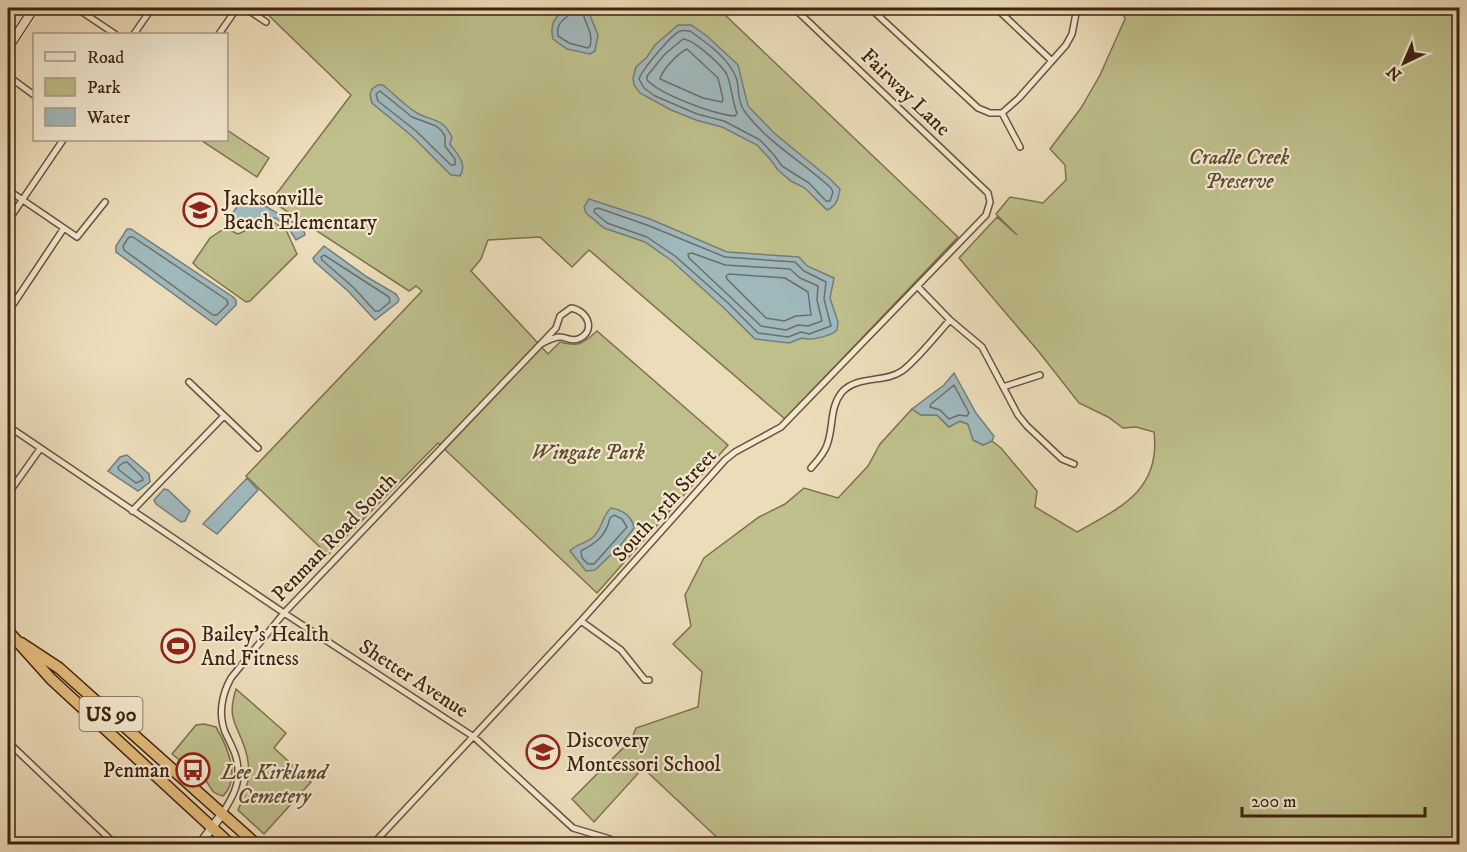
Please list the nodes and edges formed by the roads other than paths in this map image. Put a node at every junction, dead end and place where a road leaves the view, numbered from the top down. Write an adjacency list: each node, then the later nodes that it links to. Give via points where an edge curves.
1 (34, 8): 14 (street)
2 (76, 8): 11 (street)
3 (152, 8): 12 (street)
4 (237, 8): 13 (street)
5 (245, 8): 10 (street)
6 (794, 8): 24 (street, Fairway Lane, via 988,193)
7 (870, 8): 18 (street, via 978,108)
8 (996, 8): 15 (street)
9 (1077, 8): 15 (street, via 1072,34)
10 (266, 22)
11 (114, 33)
12 (135, 33)
13 (220, 33)
14 (8, 48)
15 (1052, 61): 18 (street)
16 (8, 76): 17 (street)
17 (33, 94)
18 (1002, 113): 20 (street)
19 (62, 141): 22 (street)
20 (1020, 147)
21 (8, 190): 22 (street)
22 (22, 200): 25 (street); 26 (street)
23 (105, 202): 26 (street, via 77,237)
24 (990, 203): 27 (street, South 15th Street, via 986,215)
25 (8, 221)
26 (64, 228): 28 (street)
27 (918, 287): 29 (street); 45 (street, South 15th Street, via 781,427 725,460)
28 (9, 308)
29 (951, 320): 35 (street, via 982,346); 41 (street, via 902,371 855,384 842,393 835,403 827,445)
30 (558, 322): 31 (street); 31 (street, Penman Road South, via 571,308 587,318 587,331 582,338); 32 (street, Penman Road South)
31 (564, 337): 32 (street, Penman Road South)
32 (541, 344): 44 (street, Penman Road South)
33 (1040, 375): 35 (street)
34 (189, 382): 36 (street)
35 (1004, 387): 40 (street, via 1017,415 1062,459)
36 (224, 416): 38 (street); 43 (street)
37 (8, 426): 39 (street, Shetter Avenue)
38 (258, 448)
39 (40, 449): 42 (street); 43 (street, Shetter Avenue)
40 (1074, 464)
41 (811, 468)
42 (8, 494)
43 (132, 511): 44 (street, Shetter Avenue)
44 (284, 613): 49 (street, Shetter Avenue); 51 (street, Penman Road South, via 225,688 222,719 236,754 238,773 236,788)
45 (581, 621): 48 (street, via 621,650); 49 (street, South 15th Street)
46 (8, 631): 47 (highway, US 90)
47 (21, 643): 51 (highway, US 90, via 59,668); 52 (highway, US 90, via 51,679)
48 (649, 680)
49 (474, 737): 57 (street, South 15th Street); 58 (street, Shetter Avenue, via 573,828)
50 (8, 742): 53 (street)
51 (222, 814): 52 (street); 56 (highway, US 90)
52 (213, 828): 54 (street); 55 (highway, US 90)
53 (115, 844)
54 (200, 844)
55 (230, 844)
56 (256, 844)
57 (373, 844)
58 (615, 844)

